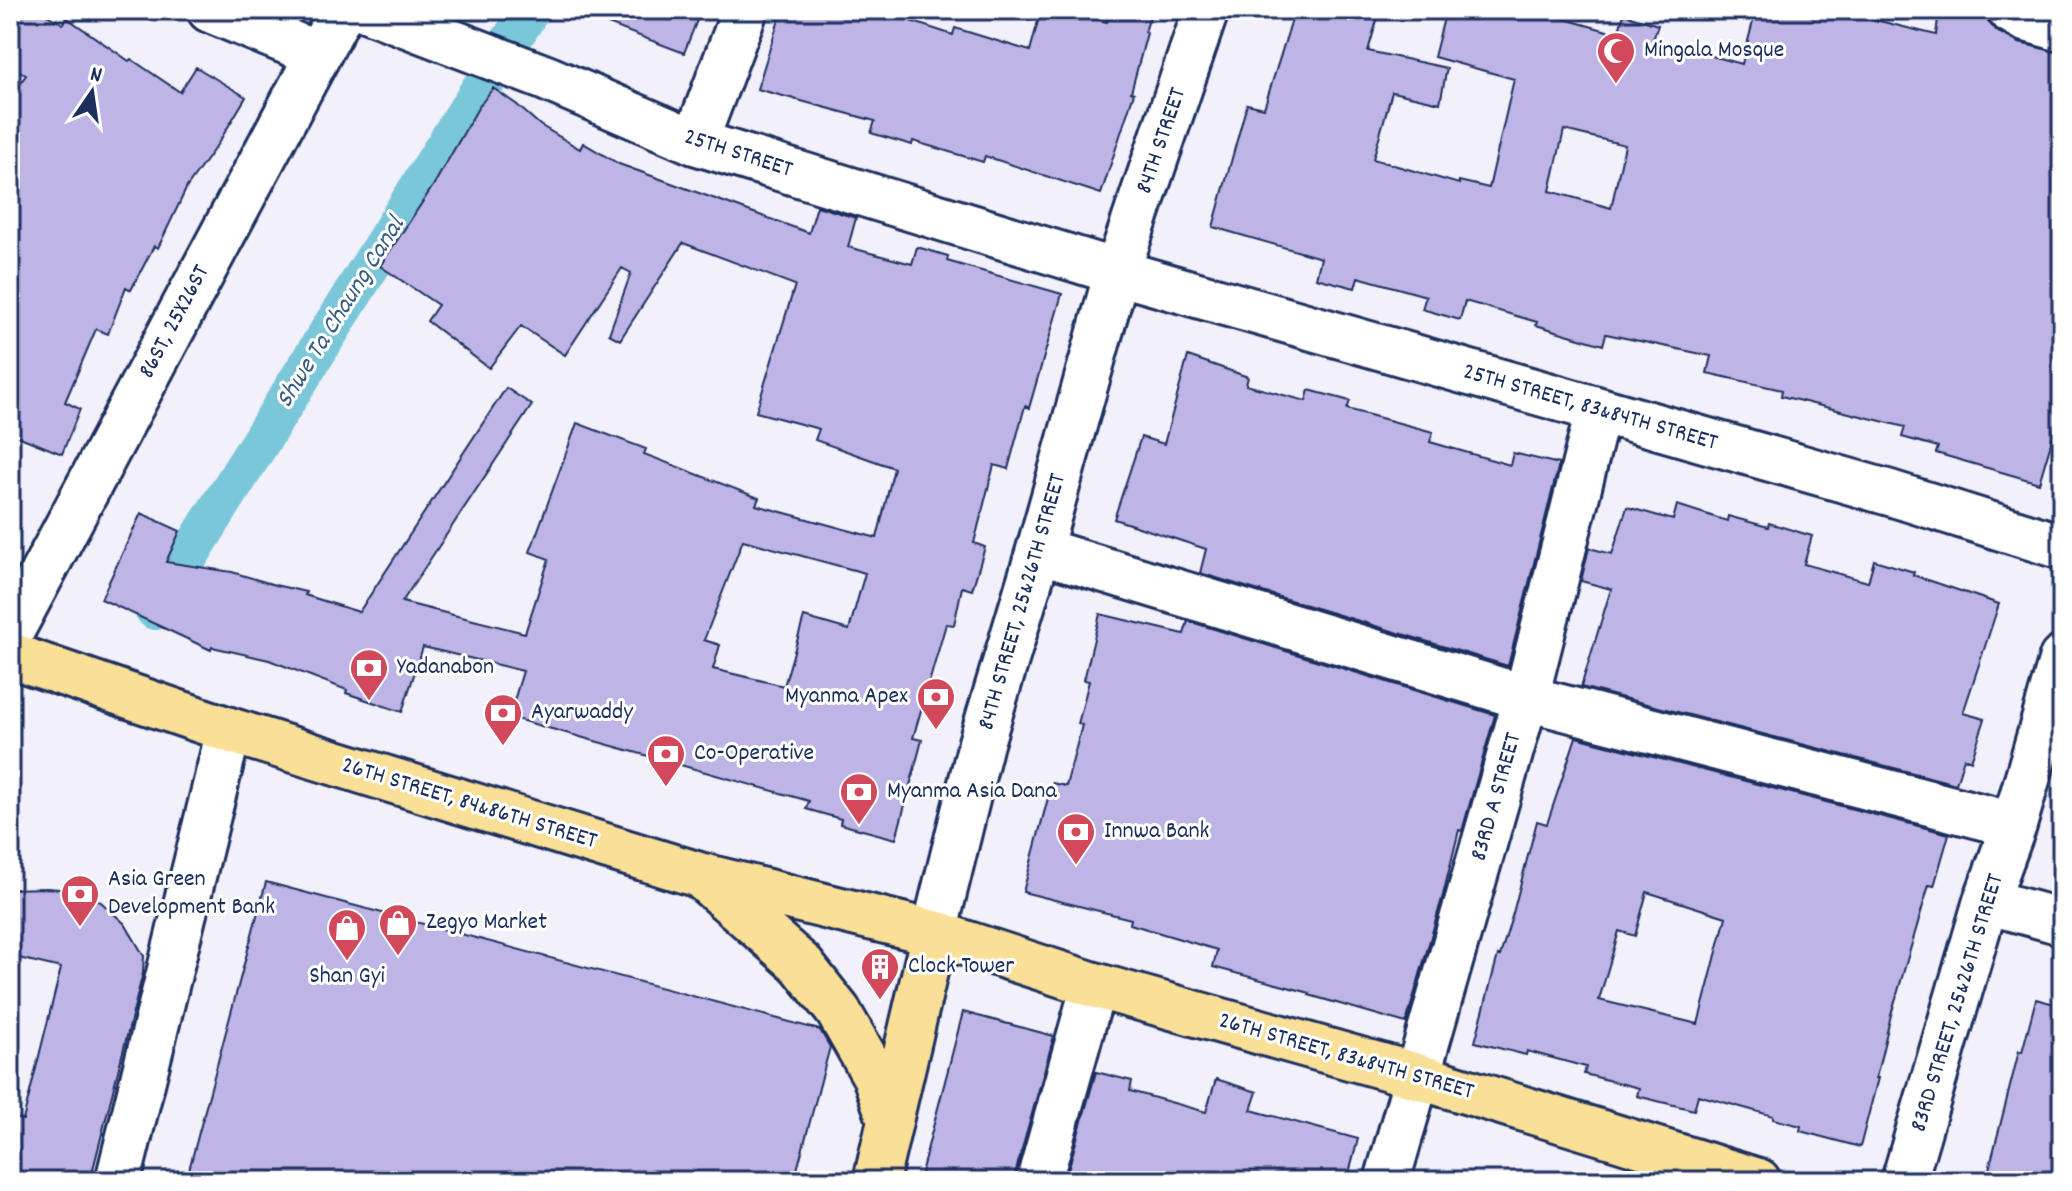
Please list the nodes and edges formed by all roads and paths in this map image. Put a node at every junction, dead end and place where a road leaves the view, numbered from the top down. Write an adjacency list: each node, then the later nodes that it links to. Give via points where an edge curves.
1 (210, 10): 8 (street)
2 (342, 10): 8 (street, 86ST, 25X26ST)
3 (368, 10): 9 (street, 25TH STREET)
4 (745, 10): 9 (street)
5 (1206, 10): 10 (street, 84TH STREET)
6 (2010, 10): 7 (street)
7 (2062, 29)
8 (317, 54): 14 (street, 86ST, 25X26ST)
9 (695, 142): 10 (street, 25TH STREET)
10 (1117, 272): 11 (street, 25TH STREET, 83&84TH STREET); 13 (street, 84TH STREET, 25&26TH STREET)
11 (1598, 411): 12 (street, 25TH STREET, 83&84TH STREET); 17 (street, 83RD A STREET)
12 (2062, 547)
13 (1039, 550): 17 (street); 23 (street, 84TH STREET, 25&26TH STREET, via 981,743)
14 (10, 634)
15 (10, 655): 18 (main road, 26TH STREET, 84&86TH STREET)
16 (2062, 658): 19 (street, 83RD STREET, 25&26TH STREET)
17 (1526, 698): 19 (street); 25 (street, 83RD A STREET)
18 (229, 730): 20 (main road, 26TH STREET, 84&86TH STREET); 27 (street)
19 (2014, 825): 21 (street, 83RD STREET, 25&26TH STREET)
20 (699, 875): 23 (main road, 26TH STREET, 84&86TH STREET); 26 (main road, via 801,964 838,1011 875,1076)
21 (1986, 901): 22 (street); 32 (street, 83RD STREET, 25&26TH STREET)
22 (2062, 922)
23 (934, 933): 24 (main road, 26TH STREET, 83&84TH STREET); 26 (main road)
24 (1094, 985): 25 (main road, 26TH STREET, 83&84TH STREET); 29 (street)
25 (1417, 1076): 30 (street, 83RD A STREET); 31 (main road, 26TH STREET, 83&84TH STREET)
26 (890, 1120): 28 (main road)
27 (118, 1181)
28 (876, 1181)
29 (1039, 1181)
30 (1387, 1181)
31 (1758, 1181)
32 (1904, 1181)

